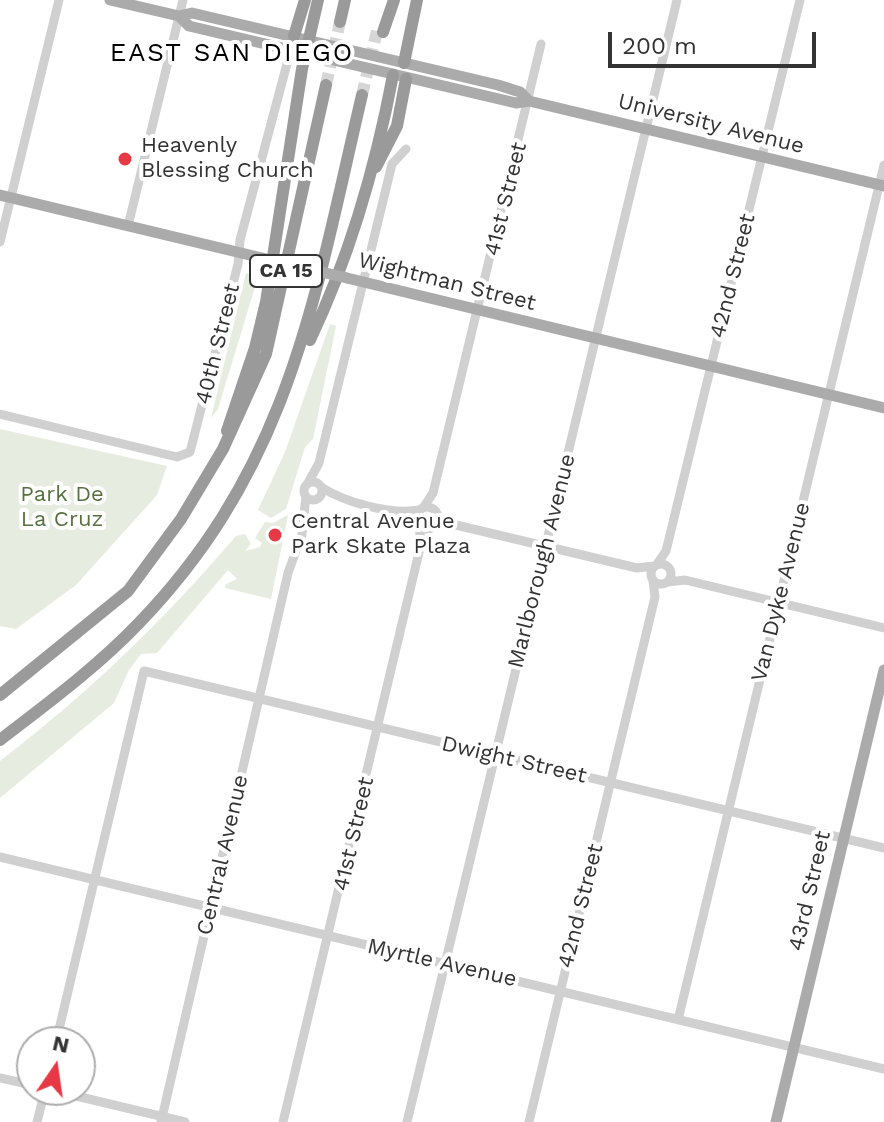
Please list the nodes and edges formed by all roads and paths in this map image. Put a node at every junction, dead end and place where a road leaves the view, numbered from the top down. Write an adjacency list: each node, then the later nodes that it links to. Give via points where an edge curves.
1 (59, 0): 31 (street)
2 (110, 0): 12 (main road, University Avenue)
3 (183, 0): 12 (street)
4 (305, 0): 14 (highway)
5 (318, 0): 15 (highway)
6 (344, 0): 13 (highway)
7 (385, 0): 8 (highway, via 380,32)
8 (394, 0)
9 (417, 0): 19 (highway)
10 (677, 0): 26 (street, Marlborough Avenue)
11 (800, 0): 28 (street, 42nd Street)
12 (179, 16): 14 (main road, University Avenue, via 192,13); 17 (main road, University Avenue, via 189,26); 32 (street)
13 (340, 22)
14 (294, 36): 15 (main road, University Avenue); 17 (street, 40th Street)
15 (310, 40): 18 (highway); 19 (main road, University Avenue)
16 (541, 44): 25 (street, 41st Street)
17 (290, 50): 18 (main road, University Avenue); 34 (street, 40th Street)
18 (307, 54): 20 (main road, University Avenue); 43 (highway, via 266,302)
19 (404, 63): 20 (main road); 22 (main road, University Avenue)
20 (400, 77): 23 (main road, University Avenue); 39 (highway, via 397,126 369,181 325,309)
21 (326, 85): 43 (highway, CA 15, via 266,354)
22 (498, 85): 23 (main road, via 471,87); 25 (main road, University Avenue)
23 (467, 93): 25 (main road, University Avenue)
24 (362, 95): 39 (highway, CA 15)
25 (529, 101): 26 (main road, University Avenue); 36 (street, 41st Street)
26 (646, 129): 28 (main road, University Avenue); 37 (street, Marlborough Avenue)
27 (406, 149): 35 (street, via 392,164)
28 (762, 157): 30 (main road, University Avenue); 38 (street, 42nd Street)
29 (884, 165): 30 (street, Van Dyke Avenue)
30 (881, 185): 40 (street, Van Dyke Avenue)
31 (5, 196): 32 (main road, Wightman Street); 33 (street)
32 (128, 226): 34 (main road, Wightman Street)
33 (0, 242)
34 (239, 253): 35 (main road, Wightman Street, bridge); 42 (street, 40th Street, via 187,455 177,457)
35 (364, 282): 36 (main road, Wightman Street); 44 (street)
36 (479, 310): 37 (main road, Wightman Street); 47 (street, 41st Street)
37 (595, 338): 38 (main road, Wightman Street); 57 (street, Marlborough Avenue)
38 (712, 366): 40 (main road, Wightman Street); 58 (street, 42nd Street)
39 (288, 387): 72 (highway, CA 15, via 246,482 180,577 106,656)
40 (829, 394): 41 (main road, Wightman Street); 66 (street, Van Dyke Avenue)
41 (884, 408)
42 (0, 414)
43 (223, 449): 69 (highway, CA 15, via 181,519 128,591)
44 (319, 463): 45 (street); 46 (street)
45 (308, 483): 46 (street); 49 (street)
46 (321, 486): 48 (street); 49 (street)
47 (433, 493): 50 (street, 41st Street); 52 (street, 41st Street)
48 (341, 497): 49 (street); 51 (street)
49 (313, 498): 70 (street, Central Avenue)
50 (421, 509): 51 (street); 52 (street); 53 (street, 41st Street)
51 (401, 511): 53 (street)
52 (436, 512): 54 (street); 55 (street, 41st Street)
53 (418, 523): 55 (street); 56 (street, 41st Street)
54 (456, 525): 55 (street); 57 (street)
55 (433, 527): 56 (street, 41st Street)
56 (421, 544): 71 (street, 41st Street)
57 (545, 546): 60 (street); 73 (street, Marlborough Avenue)
58 (666, 551): 59 (street, 42nd Street); 61 (street, 42nd Street)
59 (656, 565): 60 (street); 61 (street); 62 (street)
60 (637, 568): 62 (street)
61 (670, 569): 63 (street); 64 (street)
62 (652, 579): 64 (street); 65 (street, 42nd Street)
63 (685, 580): 64 (street); 66 (street)
64 (666, 583): 65 (street, 42nd Street)
65 (655, 597): 74 (street, 42nd Street)
66 (778, 602): 67 (street); 75 (street, Van Dyke Avenue)
67 (884, 628)
68 (884, 670): 76 (main road, 43rd Street)
69 (0, 695)
70 (260, 699): 71 (street, Dwight Street); 79 (street, Dwight Street, via 144,671); 80 (street, Central Avenue)
71 (379, 727): 73 (street, Dwight Street); 81 (street, 41st Street)
72 (0, 740)
73 (495, 755): 74 (street, Dwight Street); 82 (street, Marlborough Avenue)
74 (611, 783): 75 (street, Dwight Street); 83 (street, 42nd Street)
75 (728, 811): 76 (street, Dwight Street); 84 (street, Van Dyke Avenue)
76 (844, 839): 77 (street, Dwight Street); 86 (main road, 43rd Street)
77 (884, 848)
78 (0, 857): 79 (street, Myrtle Avenue)
79 (95, 880): 80 (street, Myrtle Avenue); 85 (street)
80 (211, 908): 81 (street, Myrtle Avenue); 89 (street, Central Avenue)
81 (329, 936): 82 (street, Myrtle Avenue); 91 (street, 41st Street)
82 (445, 964): 83 (street, Myrtle Avenue); 92 (street, Marlborough Avenue)
83 (560, 991): 84 (street, Myrtle Avenue); 93 (street, 42nd Street)
84 (678, 1020): 86 (street, Myrtle Avenue)
85 (60, 1026)
86 (794, 1047): 87 (street, Myrtle Avenue); 94 (main road, 43rd Street)
87 (884, 1069)
88 (96, 1102): 89 (street)
89 (162, 1119): 90 (street)
90 (185, 1122)
91 (283, 1122)
92 (407, 1122)
93 (529, 1122)
94 (776, 1122)

